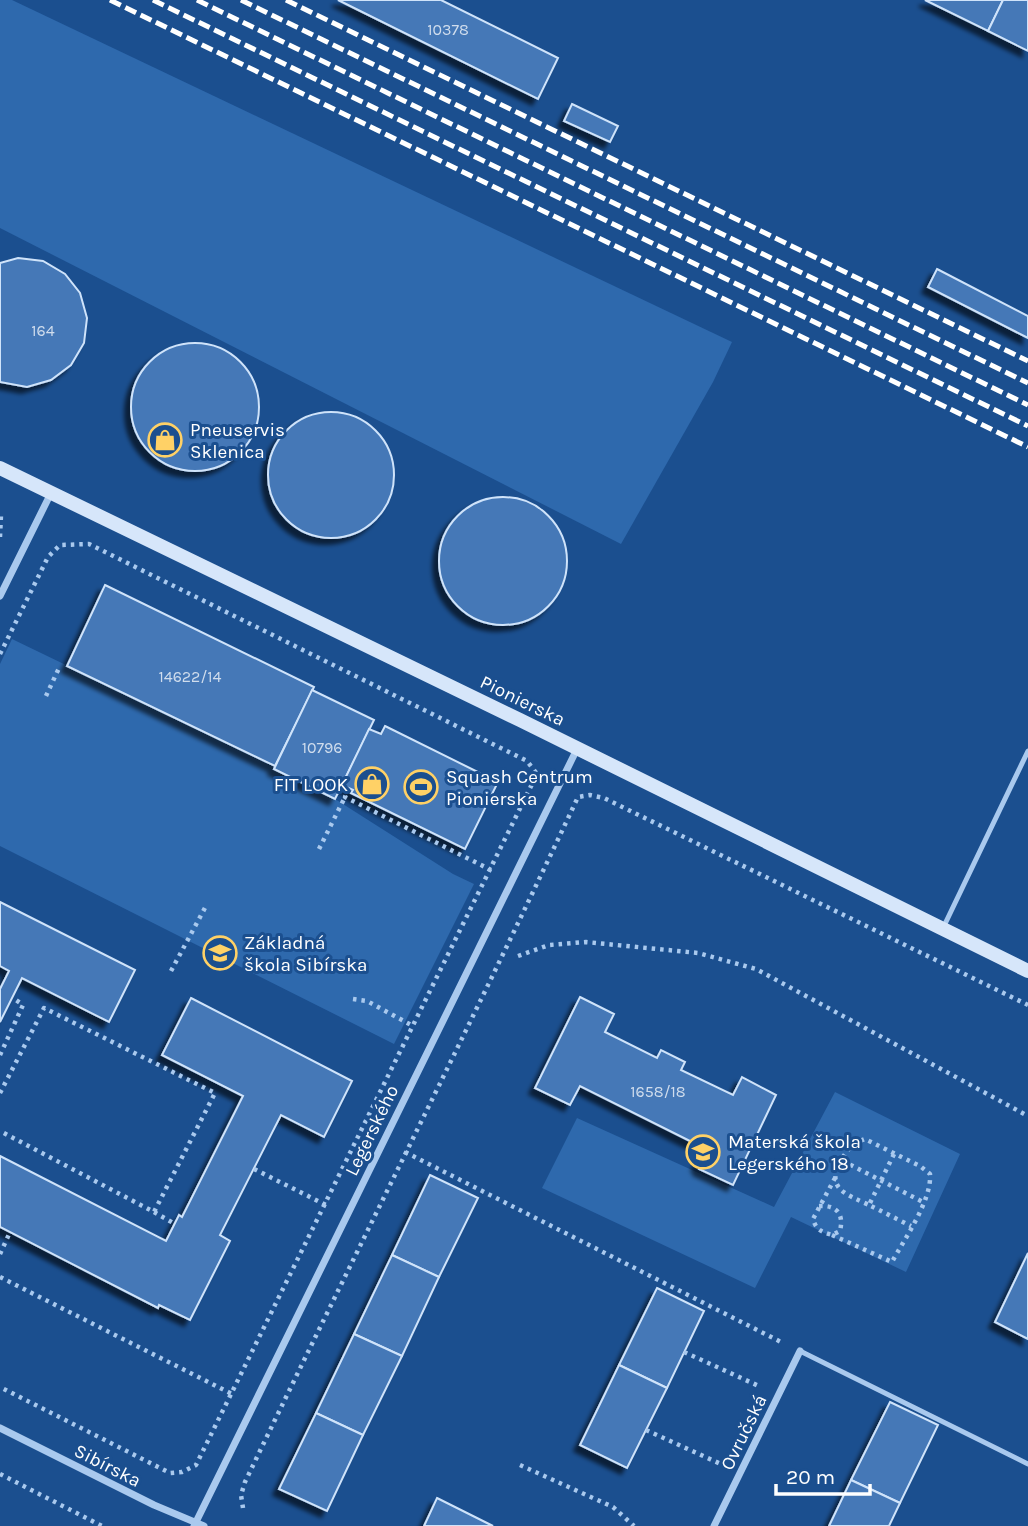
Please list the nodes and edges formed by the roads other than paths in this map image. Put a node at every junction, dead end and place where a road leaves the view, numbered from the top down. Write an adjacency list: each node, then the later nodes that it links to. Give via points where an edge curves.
1 (0, 468): 2 (street, Pionierska)
2 (51, 493): 3 (street); 4 (street, Pionierska)
3 (0, 596)
4 (577, 748): 6 (street, Pionierska); 11 (street, Legerského)
5 (1028, 751): 6 (lane)
6 (943, 929): 7 (street, Pionierska)
7 (1028, 971)
8 (800, 1351): 10 (lane); 12 (street, Ovručská)
9 (0, 1428): 11 (street, Sibírska)
10 (1028, 1464)
11 (198, 1525)
12 (714, 1526)

